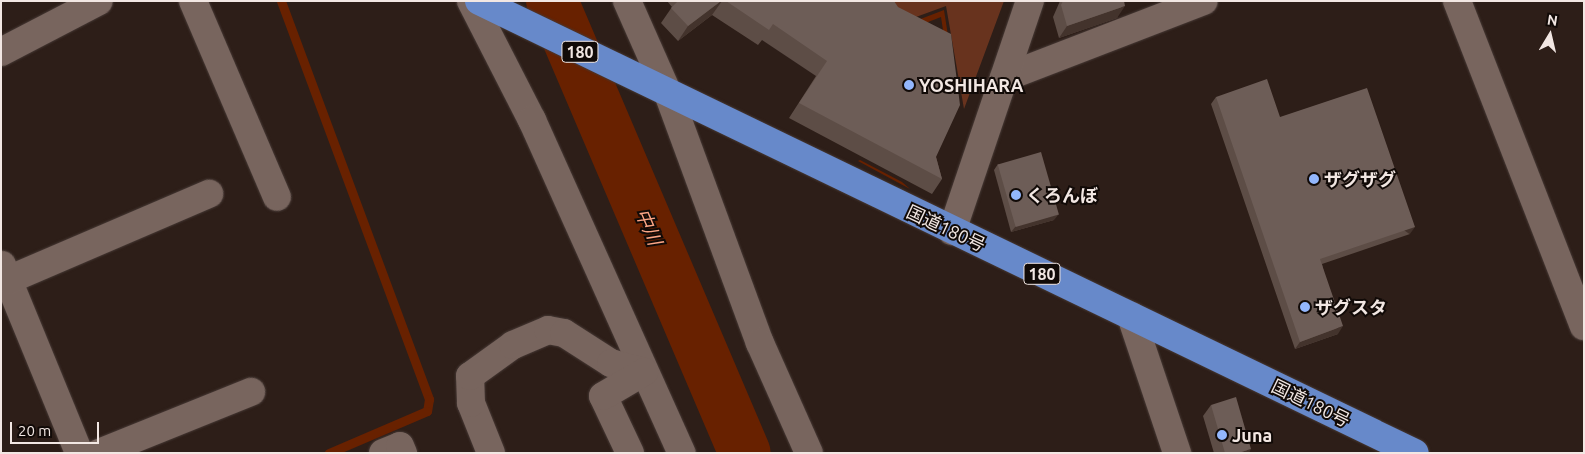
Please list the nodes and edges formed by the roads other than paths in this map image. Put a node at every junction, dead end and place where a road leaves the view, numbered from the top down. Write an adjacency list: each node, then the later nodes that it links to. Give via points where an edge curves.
1 (99, 1): 8 (street)
2 (193, 1): 12 (street)
3 (627, 1): 10 (street)
4 (1030, 1): 9 (street)
5 (1204, 1): 9 (street)
6 (1457, 1): 16 (street)
7 (480, 3): 10 (highway, 国道180号 / 180); 17 (street)
8 (5, 45)
9 (1004, 78): 13 (street)
10 (669, 96): 13 (highway, 国道180号 / 180); 26 (street, via 760,343)
11 (209, 194): 14 (street)
12 (277, 197)
13 (952, 231): 15 (highway, 国道180号 / 180)
14 (5, 272): 19 (street)
15 (1131, 316): 27 (street); 28 (highway, 国道180号 / 180)
16 (1584, 326)
17 (644, 372): 23 (street, via 611,364 564,333 548,330 513,345 470,376 471,403); 24 (street, via 603,396); 25 (street)
18 (251, 392): 20 (street)
19 (79, 453)
20 (99, 453)
21 (383, 453): 22 (street, via 400,446)
22 (403, 453)
23 (491, 453)
24 (630, 453)
25 (682, 453)
26 (808, 453)
27 (1177, 453)
28 (1415, 453)

